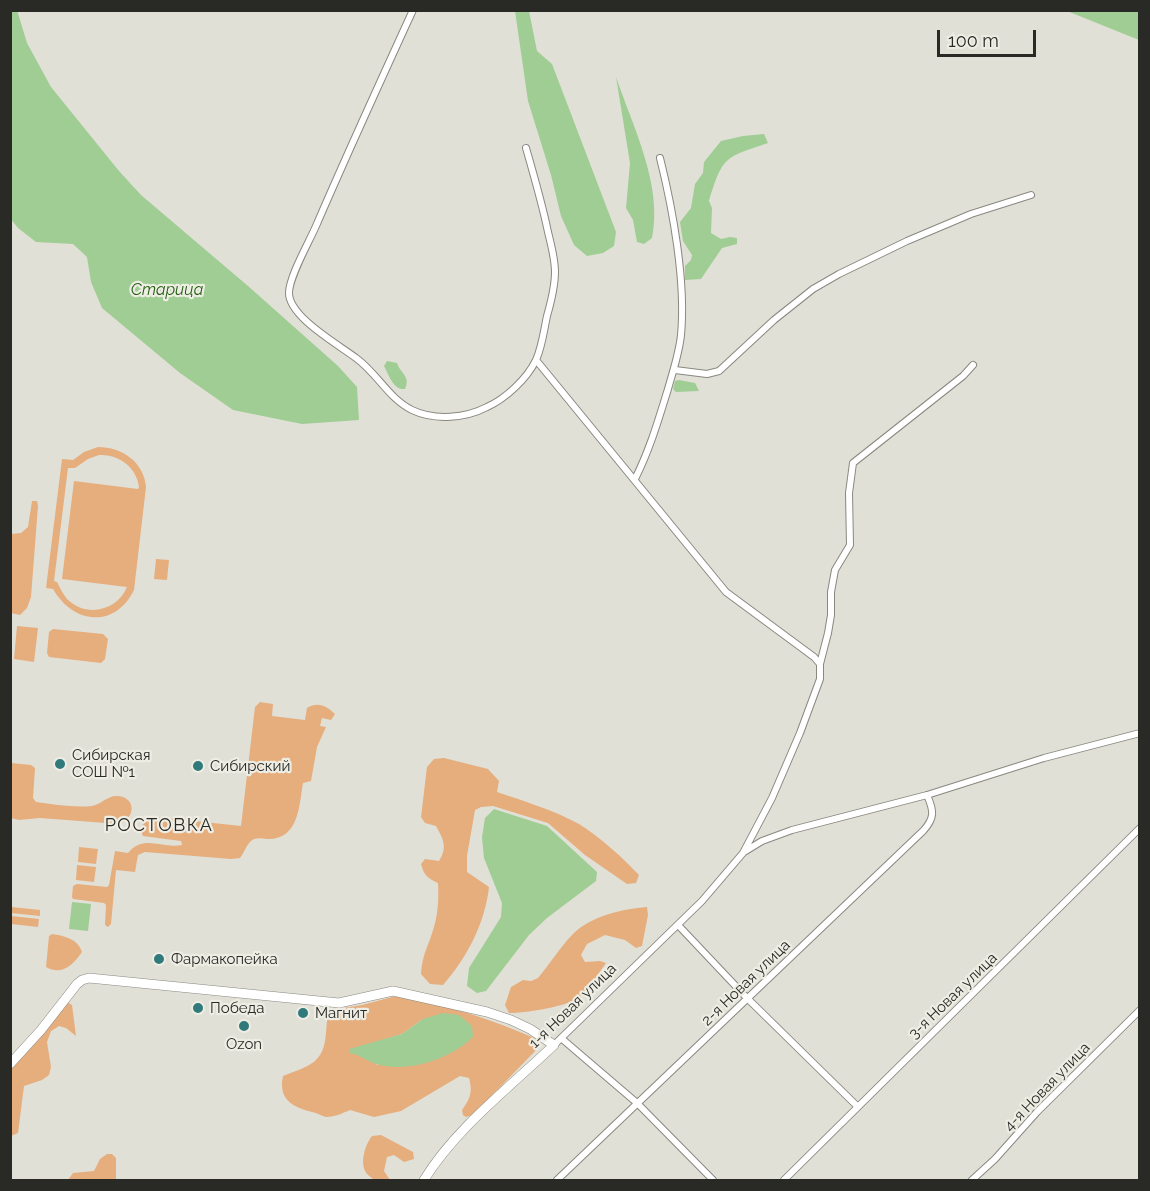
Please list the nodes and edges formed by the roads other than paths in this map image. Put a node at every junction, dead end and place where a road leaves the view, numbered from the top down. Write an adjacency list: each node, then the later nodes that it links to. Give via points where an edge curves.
1 (413, 10): 5 (street, via 292,281 291,303 322,334 358,359 401,403 421,414 443,417 482,410 508,393)
2 (526, 148): 5 (street, via 555,269)
3 (660, 158): 7 (street, via 675,226 680,278 682,332)
4 (1031, 195): 7 (street, via 950,223 839,274 774,320 719,371 707,374)
5 (536, 360): 8 (street)
6 (973, 365): 9 (street, via 853,463 850,545 835,570 830,624)
7 (675, 369): 8 (street, via 651,446)
8 (635, 479): 9 (street, via 726,592)
9 (820, 664): 13 (street, via 820,679 800,733)
10 (1140, 733): 11 (street)
11 (927, 795): 13 (street, via 792,830); 15 (street, 2-я Новая улица, via 933,808 931,823)
12 (1140, 828): 20 (street, 3-я Новая улица)
13 (743, 853): 14 (street, 1-я Новая улица)
14 (678, 925): 15 (street); 17 (street, 1-я Новая улица)
15 (747, 998): 19 (street, 2-я Новая улица); 20 (street)
16 (1140, 1010): 25 (street, 4-я Новая улица)
17 (557, 1041): 18 (street, via 487,1012 393,991 339,1003 89,978 77,984); 19 (street); 21 (street, 1-я Новая улица, via 468,1127)
18 (10, 1064)
19 (637, 1103): 22 (street, 2-я Новая улица); 23 (street)
20 (857, 1106): 24 (street, 3-я Новая улица)
21 (424, 1180)
22 (557, 1180)
23 (713, 1180)
24 (784, 1180)
25 (972, 1180)

